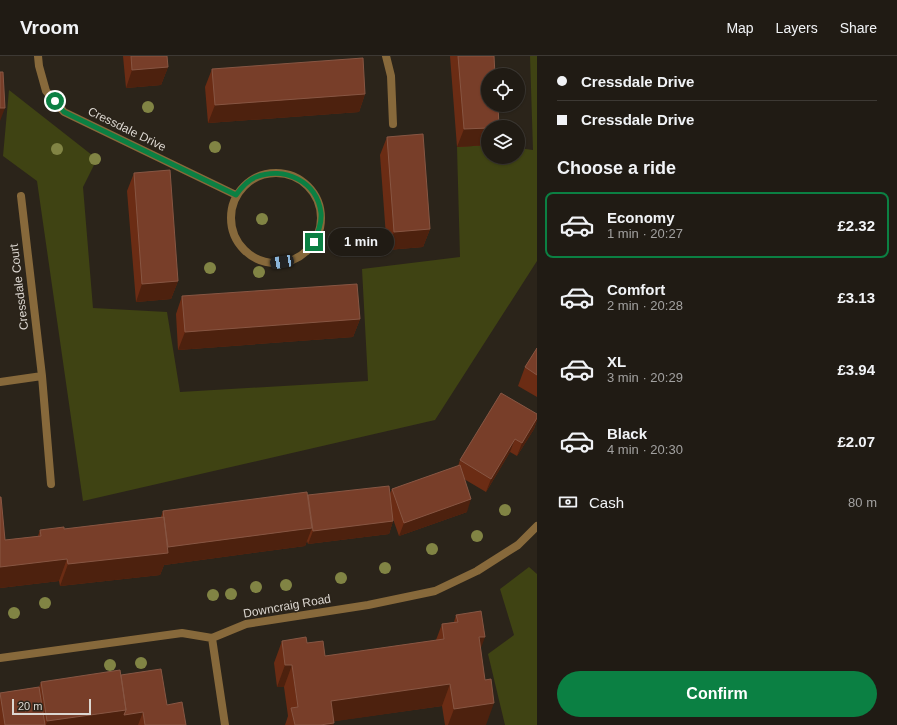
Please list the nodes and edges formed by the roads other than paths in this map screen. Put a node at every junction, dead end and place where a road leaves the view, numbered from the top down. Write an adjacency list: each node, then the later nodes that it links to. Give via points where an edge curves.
1 (38, 56): 4 (street, Cressdale Drive, via 46,91 64,112)
2 (386, 56): 3 (street, via 391,76)
3 (393, 124)
4 (236, 195): 4 (street, via 242,186 255,177 270,173 292,175 305,183 316,197 321,212 320,228 314,242 293,260 272,263 256,259 237,242 231,227 231,210)
5 (21, 196): 6 (street, Cressdale Court)
6 (42, 376): 7 (street); 8 (street, Cressdale Court)
7 (0, 382)
8 (51, 484)
9 (537, 526): 10 (street, Downcraig Road, via 518,545 477,571 435,590 368,605 246,624)
10 (212, 638): 11 (street, via 182,633); 12 (street)
11 (0, 658)
12 (225, 725)

